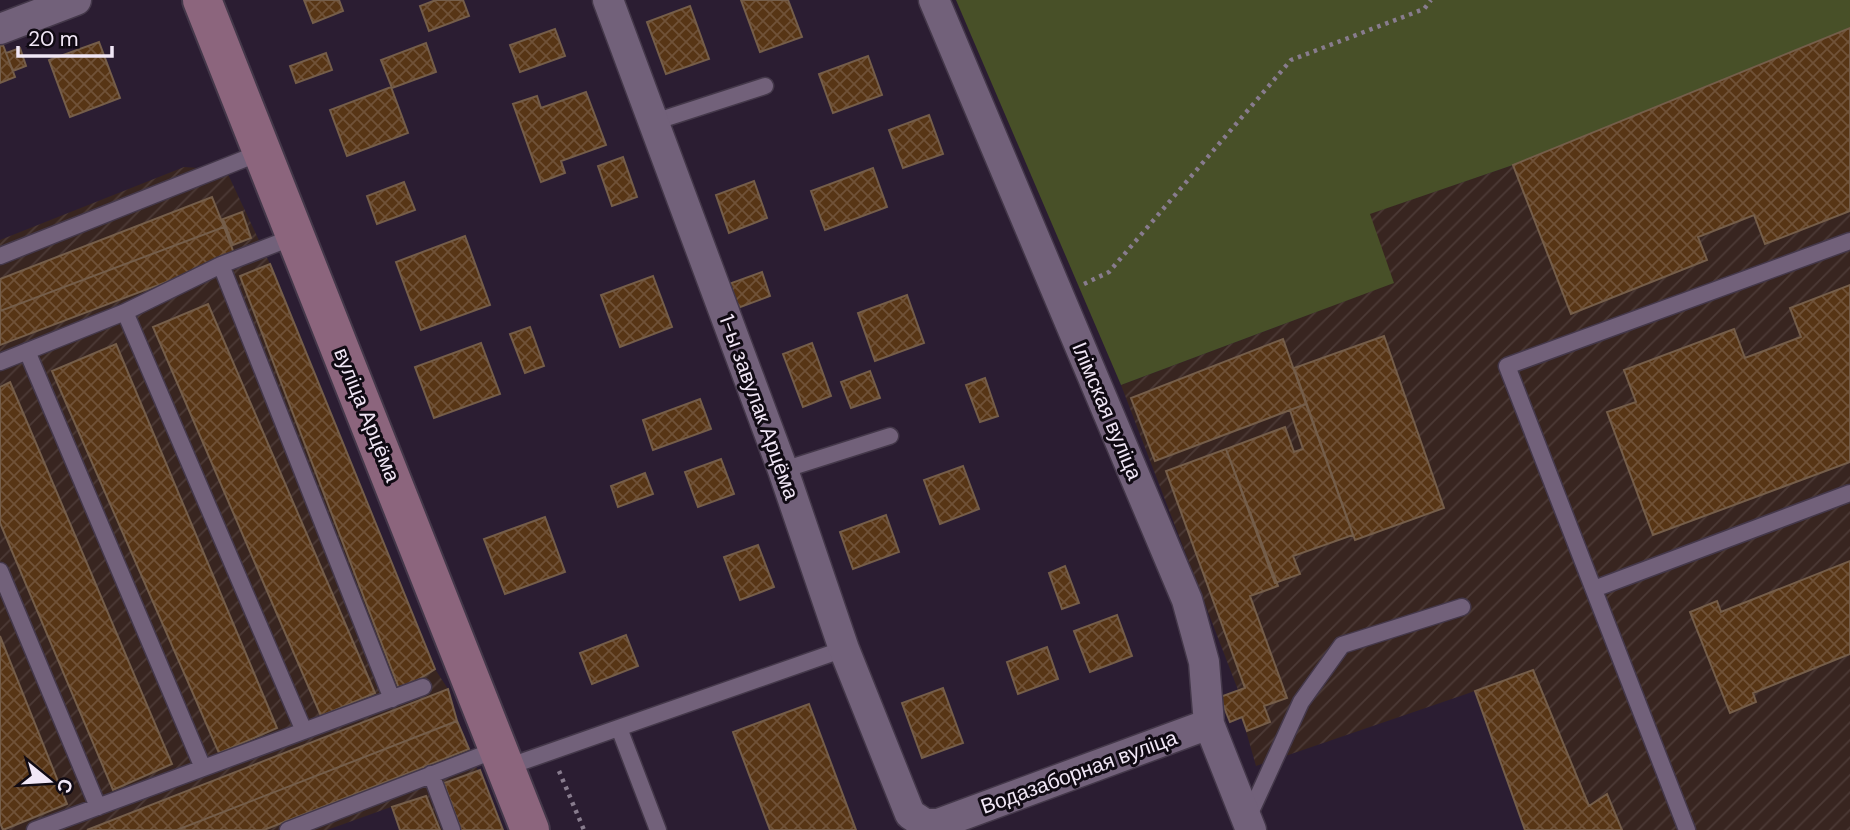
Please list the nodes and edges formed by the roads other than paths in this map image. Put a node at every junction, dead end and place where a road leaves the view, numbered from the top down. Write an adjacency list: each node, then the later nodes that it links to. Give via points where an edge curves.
1 (76, 0): 5 (street)
2 (202, 0): 8 (street, вуліца Арцёма)
3 (608, 0): 7 (street, 1-ы завулак Арцёма)
4 (934, 0): 25 (street, Ілімская вуліца, via 1187,600 1204,662)
5 (0, 29)
6 (765, 86): 7 (lane)
7 (654, 122): 17 (street, 1-ы завулак Арцёма)
8 (262, 152): 9 (street, вуліца Арцёма); 11 (lane)
9 (296, 236): 12 (lane); 28 (street, вуліца Арцёма)
10 (1850, 241): 20 (lane, via 1507,366)
11 (0, 256)
12 (221, 265): 13 (lane); 24 (lane)
13 (125, 312): 14 (lane); 27 (lane)
14 (27, 351): 15 (lane); 29 (lane)
15 (0, 362)
16 (890, 436): 17 (lane)
17 (783, 470): 22 (street, 1-ы завулак Арцёма)
18 (1850, 493): 20 (lane)
19 (0, 572): 31 (lane)
20 (1594, 589): 39 (lane)
21 (1462, 607): 33 (lane, via 1342,645 1301,702)
22 (844, 649): 26 (lane); 32 (street, 1-ы завулак Арцёма)
23 (423, 687): 24 (lane)
24 (392, 699): 27 (lane)
25 (1209, 724): 32 (street, Водазаборная вуліца, via 938,824 925,824); 33 (street, Ілімская вуліца)
26 (619, 728): 28 (lane, via 548,752); 38 (lane)
27 (304, 731): 29 (lane)
28 (503, 757): 30 (lane); 37 (street, вуліца Арцёма)
29 (203, 768): 31 (lane)
30 (431, 774): 35 (lane); 36 (lane)
31 (99, 807): 34 (lane)
32 (909, 814)
33 (1249, 825)
34 (35, 830)
35 (288, 830)
36 (452, 830)
37 (530, 830)
38 (658, 830)
39 (1687, 830)

